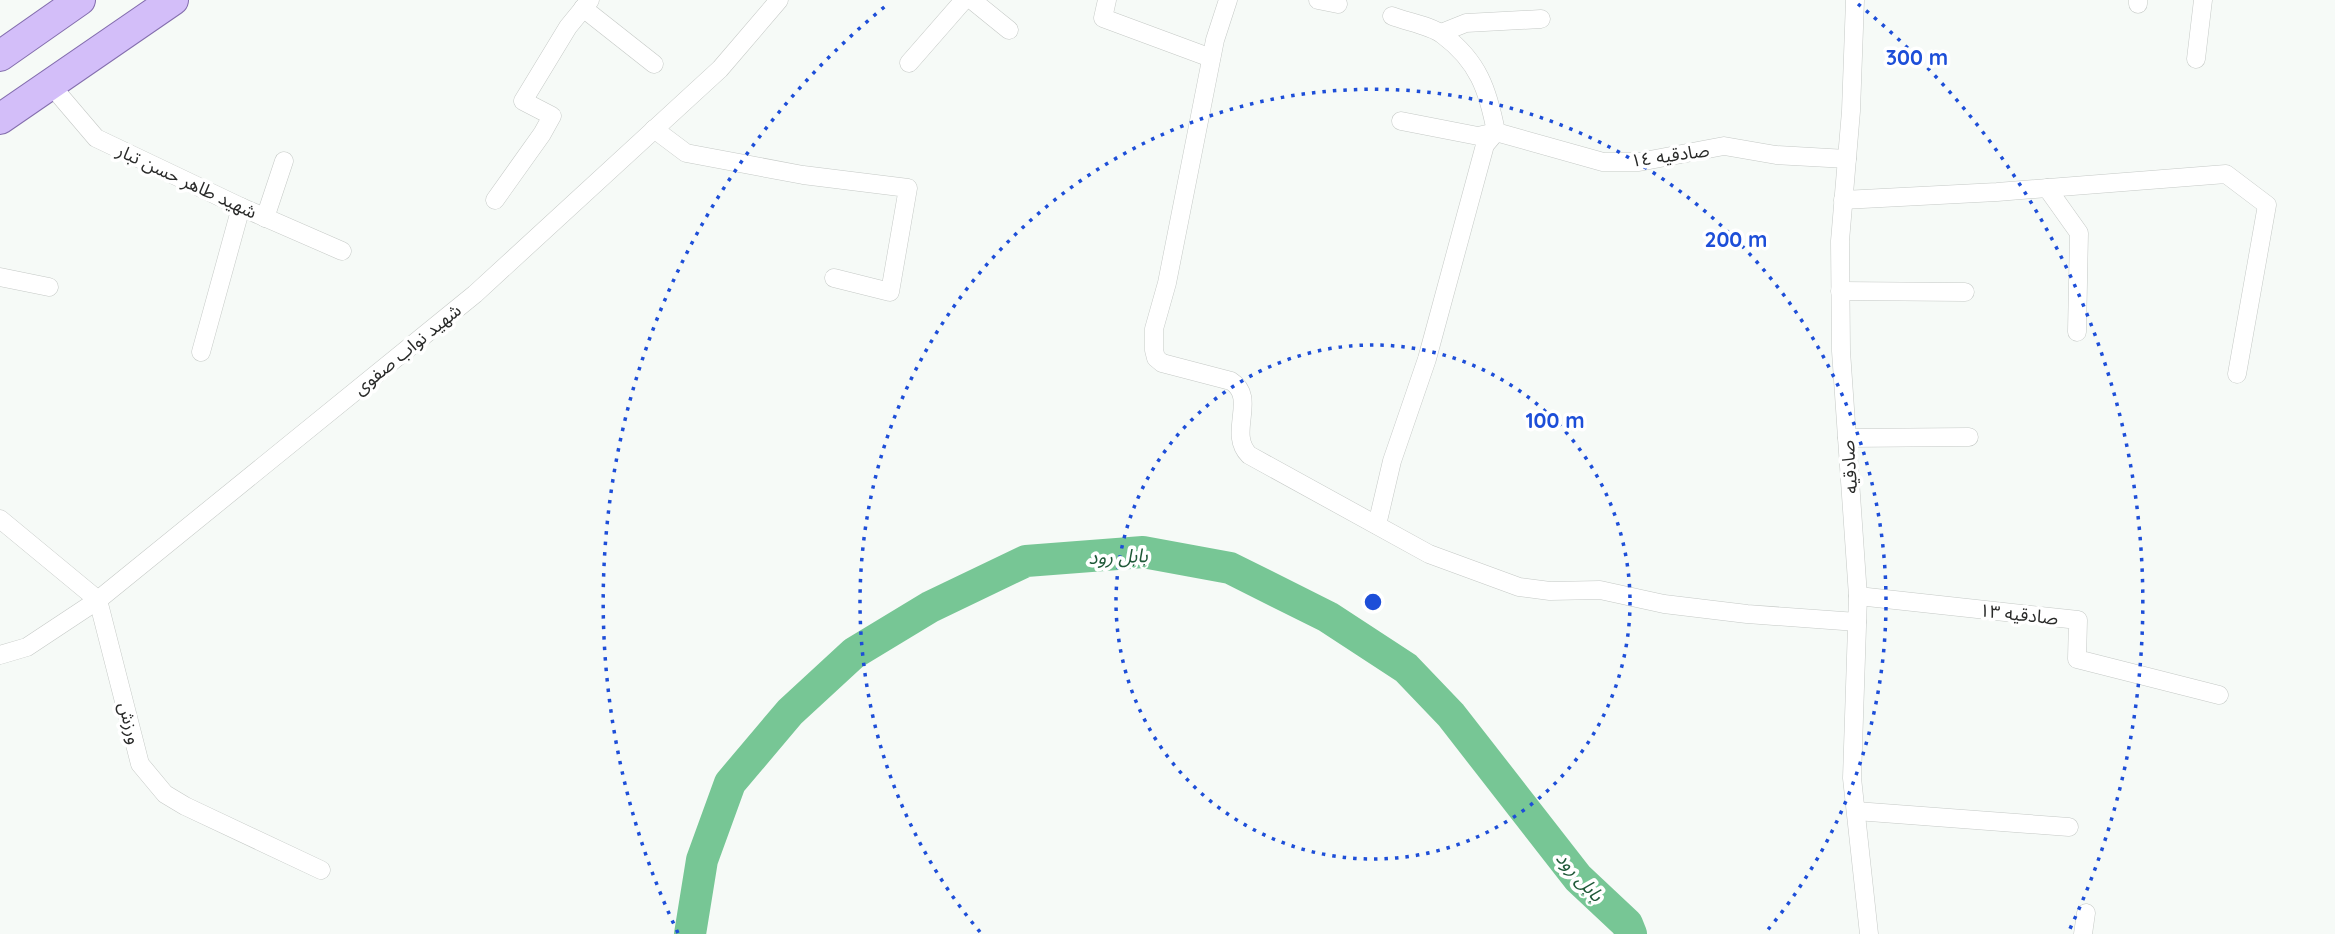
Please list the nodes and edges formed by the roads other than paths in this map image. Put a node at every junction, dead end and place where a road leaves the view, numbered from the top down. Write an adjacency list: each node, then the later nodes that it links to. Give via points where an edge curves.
1 (80, 0): 13 (main road)
2 (173, 0): 23 (main road)
3 (779, 0): 26 (street, شهید نواب صفوی, via 720,69)
4 (964, 0): 21 (street)
5 (972, 0): 16 (street)
6 (1107, 0): 19 (street, via 1103,18)
7 (1228, 0): 19 (street)
8 (1318, 0): 12 (street)
9 (1855, 0): 28 (street, صادقیه)
10 (2203, 0): 20 (street)
11 (587, 4): 22 (street); 31 (street, via 523,102 552,116)
12 (1338, 4)
13 (57, 8): 18 (main road)
14 (1392, 16): 17 (street)
15 (1541, 19): 17 (street, via 1466,23)
16 (1009, 30)
17 (1441, 33): 27 (street, via 1477,69)
18 (0, 56)
19 (1211, 58): 47 (street, via 1154,329 1156,358 1168,366 1238,385 1243,400 1239,430 1244,450)
20 (2196, 60)
21 (909, 63)
22 (654, 64)
23 (50, 84): 24 (main road); 33 (street, شهید طاهر حسن تبار, via 96,138)
24 (0, 119)
25 (1401, 121): 27 (street, صادقيه ١٤, via 1478,136)
26 (654, 129): 37 (street, via 686,153 803,175 908,188 890,292); 49 (street, شهید نواب صفوی, via 475,294)
27 (1496, 132): 28 (street, صادقيه ١٤, via 1603,162 1639,162 1724,146); 47 (street, via 1485,145)
28 (1847, 159): 32 (street, صادقیه)
29 (284, 161): 34 (street)
30 (2047, 188): 32 (street); 41 (street, via 2079,233); 43 (street, via 2225,174 2267,205)
31 (495, 200)
32 (1843, 200): 39 (street, صادقیه)
33 (241, 207): 34 (street, شهید طاهر حسن تبار); 42 (street)
34 (265, 218): 35 (street, شهید طاهر حسن تبار)
35 (342, 251)
36 (0, 277): 38 (street)
37 (834, 278)
38 (49, 287)
39 (1840, 291): 40 (street); 45 (street, صادقیه)
40 (1965, 292)
41 (2077, 332)
42 (201, 352)
43 (2237, 373)
44 (1969, 437): 45 (street)
45 (1847, 439): 48 (street, صادقیه)
46 (0, 519): 49 (street)
47 (1377, 525): 50 (street, via 1429,554 1519,587 1600,590 1664,604)
48 (1858, 596): 50 (street, صادقیه); 52 (street, صادقیه ۱۳, via 2078,620 2077,659)
49 (98, 600): 51 (street, شهید نواب صفوی, via 27,647); 55 (street, ورزش, via 140,764 165,794 184,806)
50 (1857, 622): 53 (street, صادقیه, via 1852,778)
51 (0, 656)
52 (2219, 695)
53 (1856, 811): 54 (street); 57 (street, صادقیه)
54 (2069, 827)
55 (321, 870)
56 (2086, 913): 58 (street)
57 (1869, 934)
58 (2083, 934)

